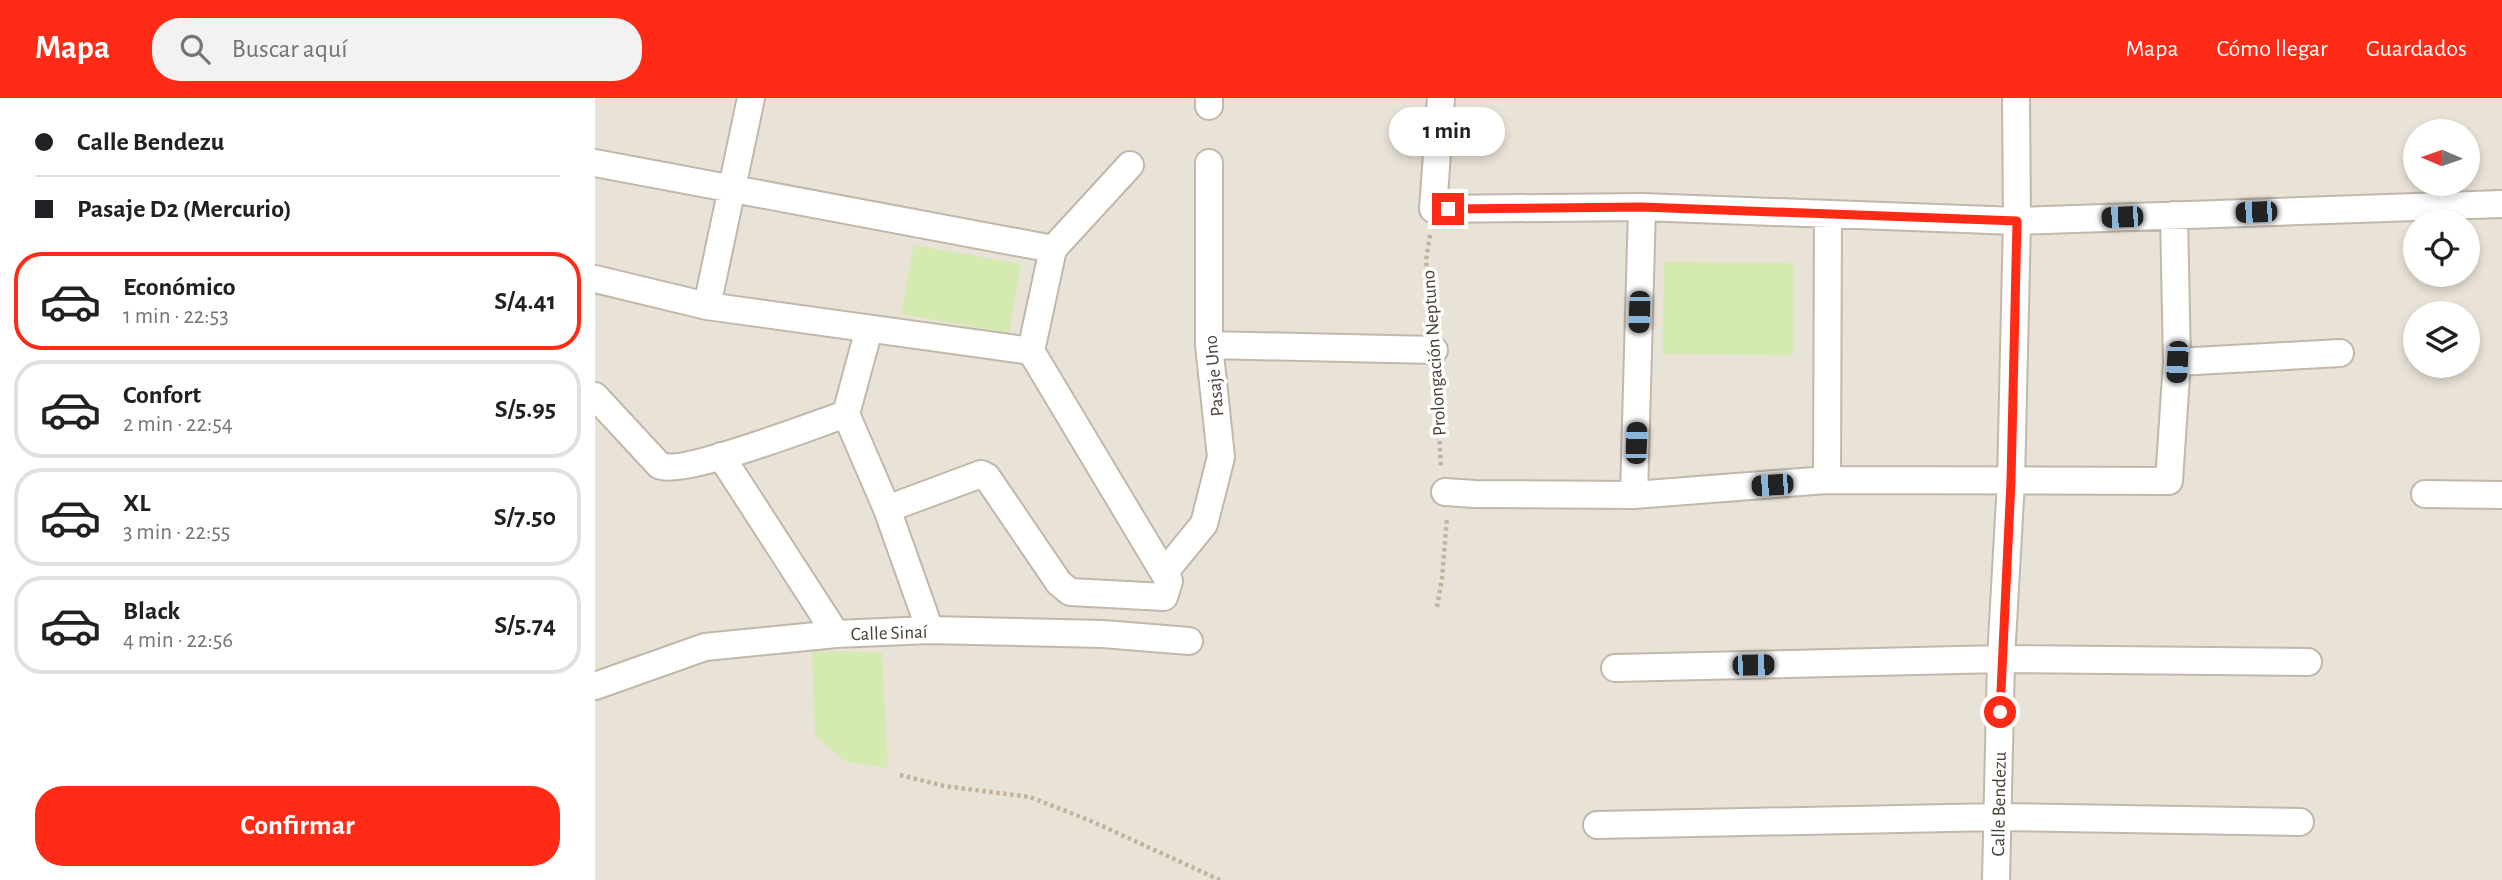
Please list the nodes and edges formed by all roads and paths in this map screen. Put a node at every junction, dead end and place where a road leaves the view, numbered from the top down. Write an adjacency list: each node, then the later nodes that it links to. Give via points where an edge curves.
1 (751, 98): 7 (street)
2 (1441, 98): 10 (street)
3 (2016, 98): 13 (street, Calle Bendezu)
4 (595, 163): 7 (street)
5 (1209, 163): 18 (street, Pasaje Uno)
6 (1130, 165): 14 (street)
7 (733, 190): 14 (street); 16 (street)
8 (2502, 204): 12 (street)
9 (1642, 207): 10 (street); 11 (street); 30 (street)
10 (1433, 209): 19 (path, Prolongación Neptuno, via 1426,260)
11 (1828, 214): 13 (street); 26 (street)
12 (2174, 215): 13 (street); 22 (street)
13 (2017, 221): 27 (street, Calle Bendezu)
14 (1053, 249): 20 (street)
15 (595, 279): 16 (street)
16 (707, 306): 17 (street)
17 (869, 329): 20 (street); 24 (street)
18 (1209, 345): 19 (street); 33 (street, Pasaje Uno, via 1221,457 1204,524)
19 (1434, 350): 28 (path, Prolongación Neptuno)
20 (1031, 351): 33 (street)
21 (2340, 353): 22 (street)
22 (2177, 362): 27 (street, via 2169,481)
23 (595, 396): 25 (street, via 664,468)
24 (846, 414): 25 (street); 32 (street)
25 (721, 456): 36 (street)
26 (1827, 480): 27 (street); 30 (street)
27 (2011, 481): 38 (street, Calle Bendezu)
28 (1445, 492): 30 (street); 34 (path, Prolongación Neptuno, via 1447,519)
29 (2425, 494): 31 (street)
30 (1634, 495)
31 (2502, 495)
32 (887, 509): 33 (street, Pasaje Uno, via 981,474 1070,592 1164,597 1169,581); 35 (street)
33 (1164, 573)
34 (1437, 607)
35 (930, 630): 36 (street, Calle Sinaí); 37 (street, Calle Sinaí)
36 (836, 634): 41 (street, Calle Sinaí, via 705,647)
37 (1189, 641)
38 (2001, 659): 39 (street); 40 (street); 43 (street, Calle Bendezu)
39 (2308, 662)
40 (1615, 668)
41 (600, 676)
42 (900, 775): 46 (path, via 944,786 1030,797)
43 (1998, 817): 44 (street); 45 (street); 47 (street, Calle Bendezu)
44 (2300, 822)
45 (1597, 825)
46 (1220, 880)
47 (1996, 880)

